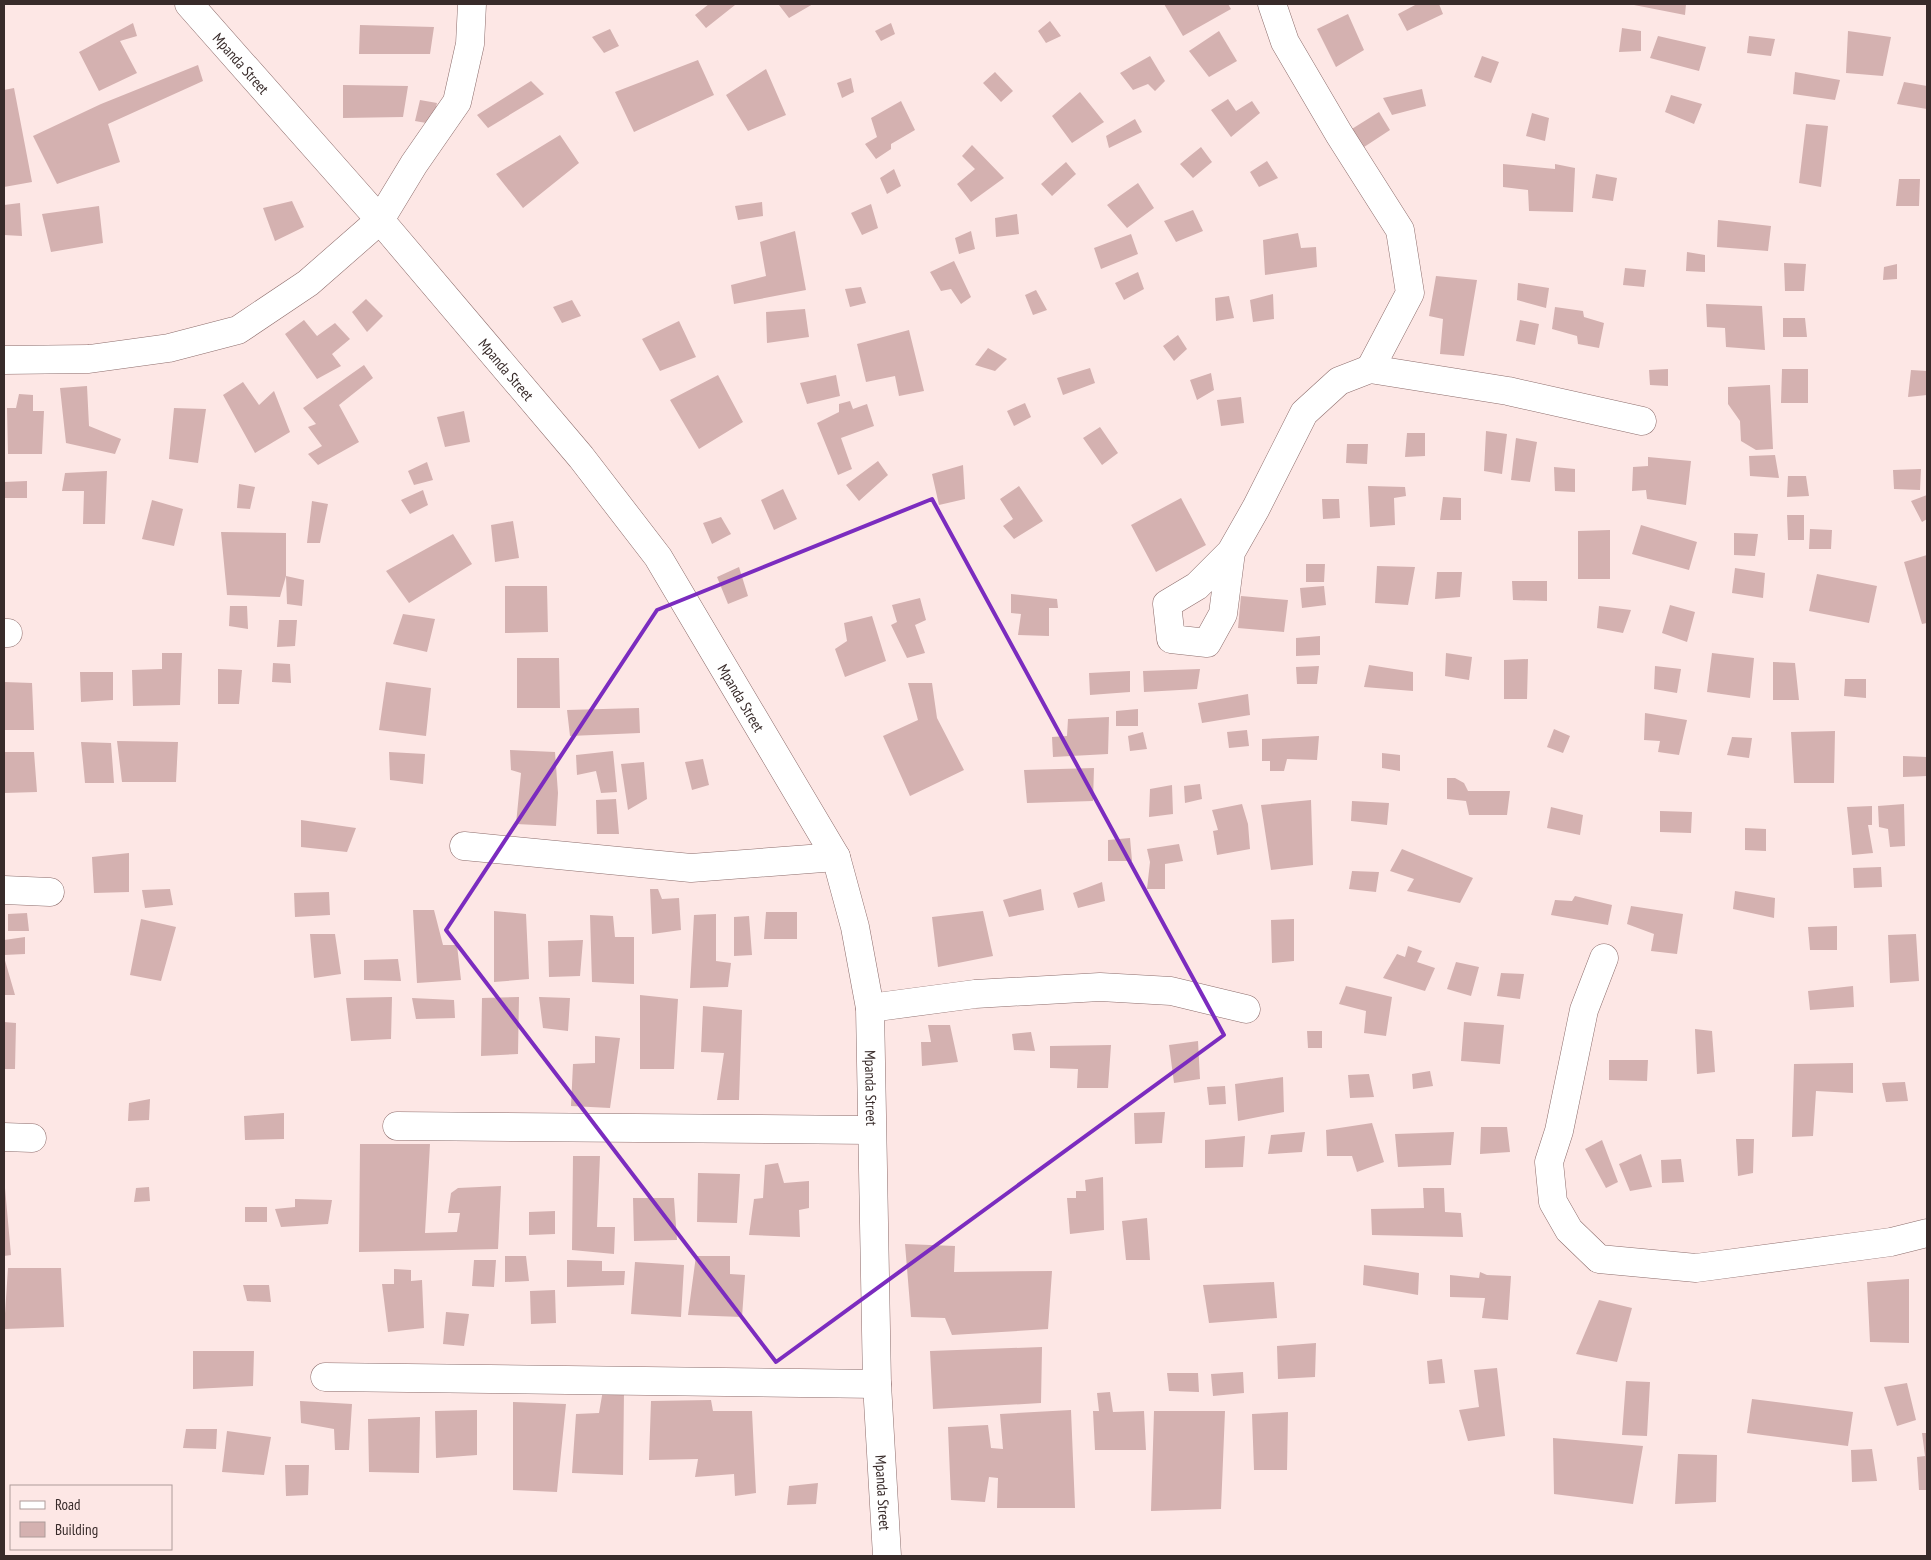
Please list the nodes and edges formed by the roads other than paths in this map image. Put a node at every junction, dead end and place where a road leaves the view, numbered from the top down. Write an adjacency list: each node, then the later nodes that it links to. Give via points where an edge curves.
1 (189, 4): 4 (street, Mpanda Street)
2 (472, 4): 4 (street, via 470,44 457,102)
3 (1272, 4): 6 (street, via 1286,42 1400,230 1410,293)
4 (380, 220): 5 (street, via 308,283 238,330 169,348 89,359); 10 (street, Mpanda Street, via 581,457 658,557)
5 (4, 360)
6 (1370, 369): 7 (street, via 1508,391); 8 (street, via 1339,381 1304,412)
7 (1642, 421)
8 (1231, 552)
9 (464, 846): 10 (street, via 691,868)
10 (836, 856): 14 (street, Mpanda Street, via 855,927)
11 (4, 890): 12 (street)
12 (50, 892)
13 (1604, 958): 20 (street, via 1584,1010 1559,1131 1549,1162 1553,1202 1569,1230 1599,1259 1696,1268 1891,1242)
14 (870, 1008): 15 (street, via 975,994 1100,987 1171,991); 17 (street, Mpanda Street)
15 (1246, 1009)
16 (397, 1126): 17 (street)
17 (871, 1130): 22 (street, Mpanda Street)
18 (4, 1137): 19 (street)
19 (32, 1138)
20 (1927, 1233)
21 (325, 1377): 22 (street)
22 (877, 1384): 23 (street, Mpanda Street)
23 (887, 1556)

